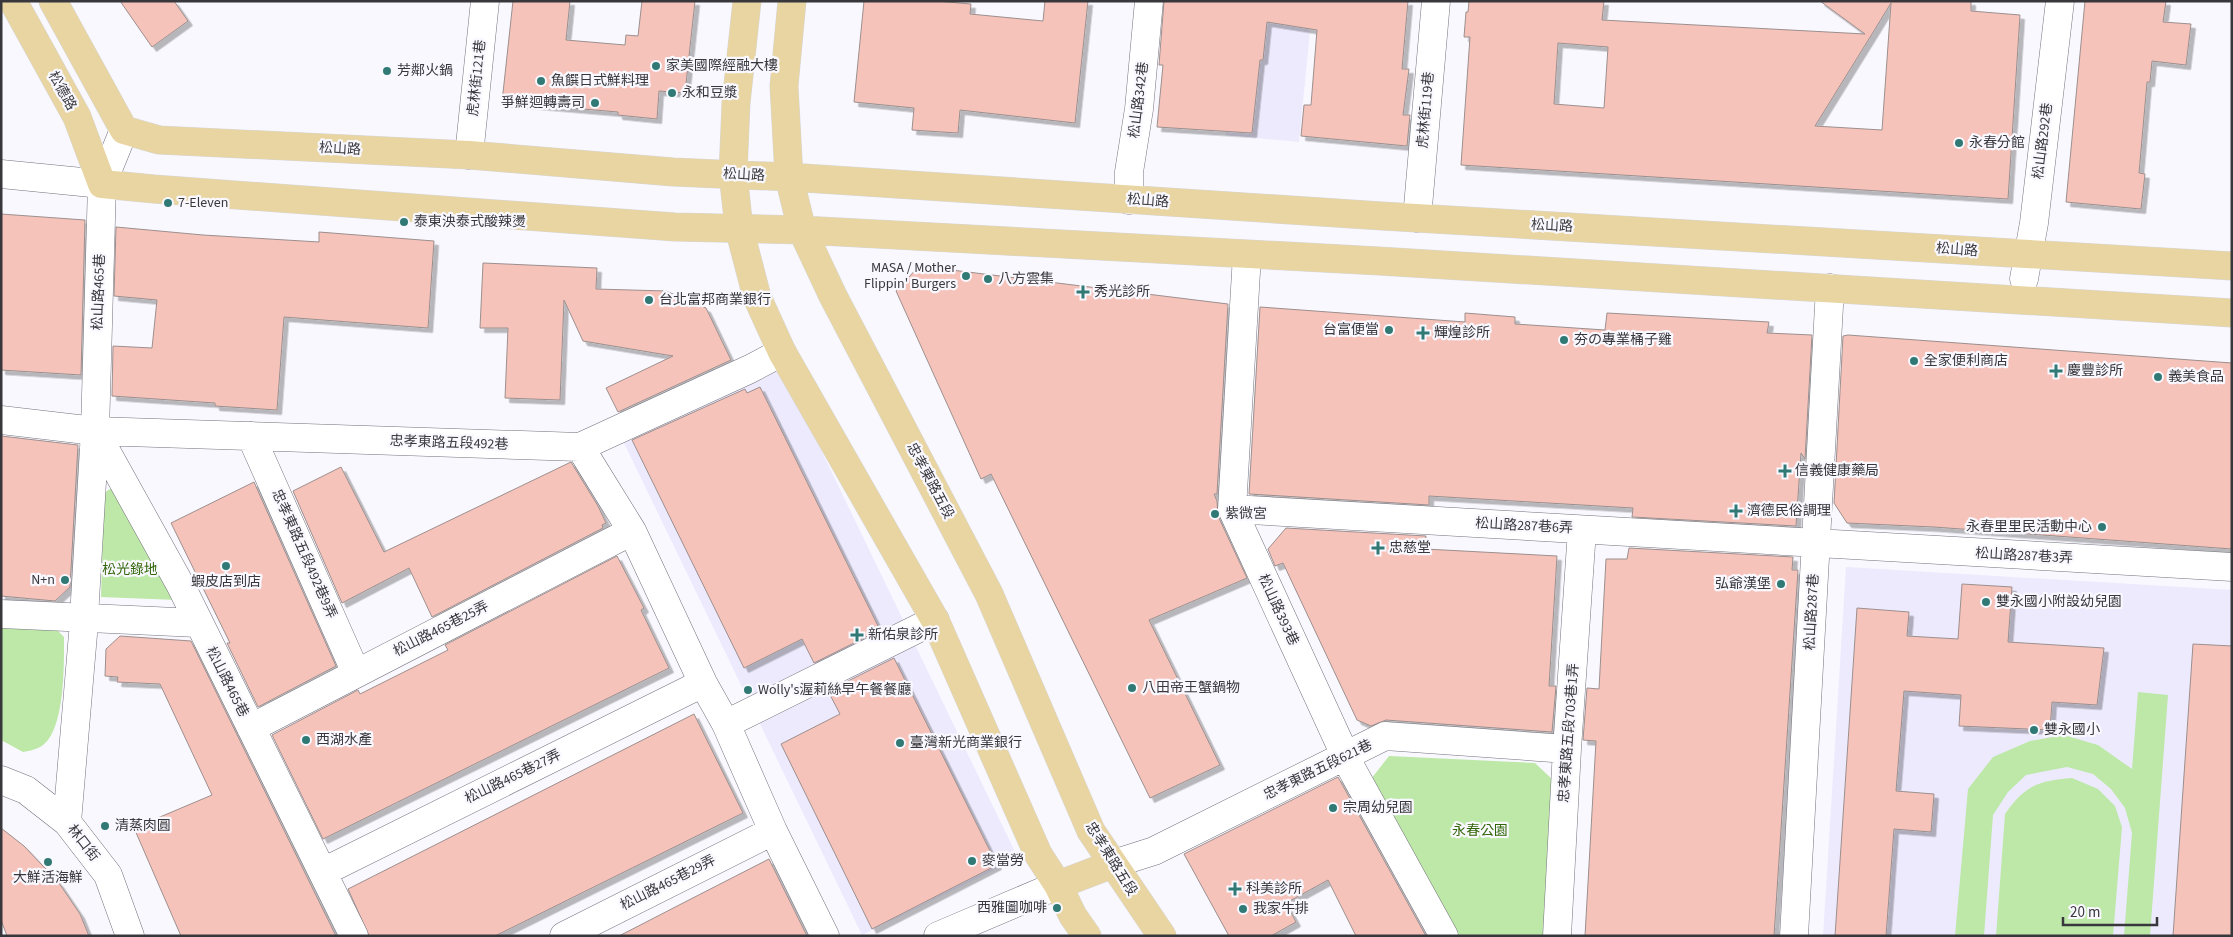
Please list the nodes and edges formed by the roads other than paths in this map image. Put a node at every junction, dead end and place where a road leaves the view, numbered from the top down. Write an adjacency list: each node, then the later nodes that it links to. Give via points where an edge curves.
1 (14, 1): 14 (main road, 松德路, via 77,116)
2 (53, 1): 9 (main road)
3 (485, 1): 10 (street, 虎林街121巷)
4 (747, 1): 12 (main road, via 736,103)
5 (792, 1): 13 (main road, 忠孝東路五段, via 784,86)
6 (1149, 1): 15 (street, 松山路342巷, via 1139,109 1129,172)
7 (1436, 1): 16 (street, 虎林街119巷)
8 (2060, 1): 21 (street, 松山路292巷)
9 (124, 130): 10 (main road, 松山路, via 158,140); 14 (street)
10 (469, 155): 12 (main road, 松山路)
11 (1, 174): 14 (street)
12 (733, 174): 13 (main road, 松山路); 17 (main road)
13 (789, 177): 15 (main road, 松山路); 18 (main road, 忠孝東路五段)
14 (102, 184): 17 (main road, via 666,226); 26 (street, 松山路465巷)
15 (1129, 200): 16 (main road, 松山路)
16 (1417, 218): 21 (main road, 松山路)
17 (739, 228): 18 (main road); 24 (main road, via 757,297)
18 (802, 230): 19 (main road); 47 (main road, 忠孝東路五段, via 989,594 1091,830)
19 (1247, 255): 22 (main road); 29 (street, 松山路393巷)
20 (2232, 266): 21 (main road, 松山路)
21 (2026, 267)
22 (1830, 288): 23 (main road); 32 (street, 松山路287巷)
23 (2232, 313)
24 (782, 352): 28 (street, 忠孝東路五段492巷); 36 (main road)
25 (1, 420): 26 (street, 忠孝東路五段492巷)
26 (95, 431): 27 (street, 忠孝東路五段492巷); 35 (street, 松山路465巷); 37 (street, 松山路465巷, via 181,586)
27 (251, 436): 28 (street, 忠孝東路五段492巷); 38 (street, 忠孝東路五段492巷9弄)
28 (580, 447): 31 (street)
29 (1232, 509): 30 (street, 松山路287巷6弄); 43 (street, 松山路393巷)
30 (1582, 530): 32 (street, 松山路287巷6弄); 42 (street, 忠孝東路五段703巷1弄)
31 (632, 531): 38 (street, 松山路465巷25弄); 39 (street)
32 (1816, 544): 33 (street, 松山路287巷3弄); 59 (street, 松山路287巷)
33 (2232, 567)
34 (1, 614): 35 (street)
35 (84, 619): 37 (street); 45 (street, 松山路465巷)
36 (935, 620): 40 (street); 49 (main road, via 1038,854)
37 (198, 623): 41 (street, 松山路465巷)
38 (356, 672): 41 (street, 松山路465巷25弄)
39 (703, 683): 40 (street); 48 (street, 松山路465巷27弄)
40 (726, 724): 46 (street)
41 (251, 728): 48 (street, 松山路465巷)
42 (1567, 749): 43 (street, 忠孝東路五段621巷, via 1386,736); 58 (street, 忠孝東路五段703巷1弄)
43 (1345, 756): 47 (street, 忠孝東路五段621巷, via 1154,851); 57 (street, 松山路393巷)
44 (1, 780): 45 (street, 林口街, via 26,790)
45 (68, 822): 50 (street, 林口街, via 108,875)
46 (773, 831): 52 (street, 松山路465巷29弄); 53 (street)
47 (1113, 864): 49 (main road); 56 (main road, 忠孝東路五段)
48 (323, 872): 51 (street, 松山路465巷)
49 (1058, 885): 54 (street); 55 (main road)
50 (130, 936)
51 (354, 936)
52 (564, 936)
53 (825, 936)
54 (938, 936)
55 (1087, 936)
56 (1162, 936)
57 (1444, 936)
58 (1557, 936)
59 (1794, 936)

